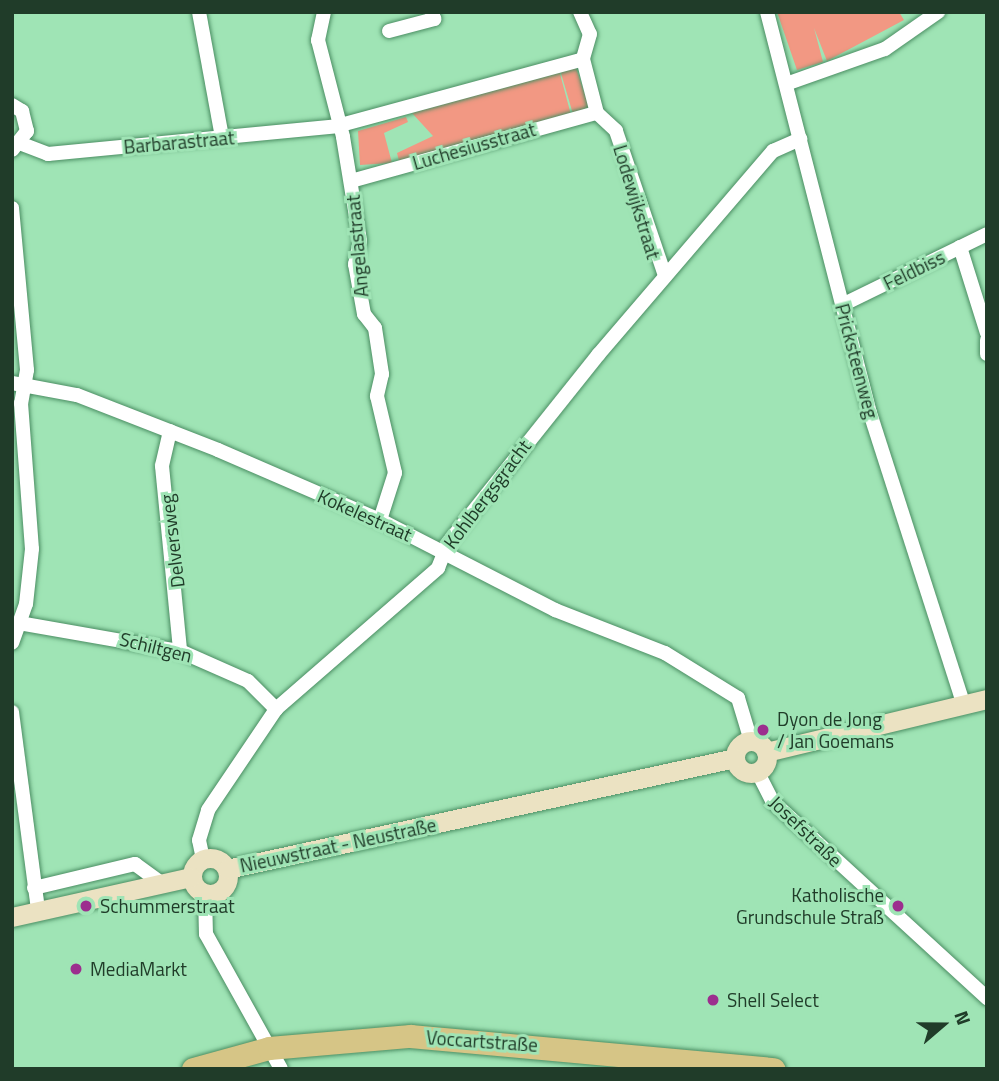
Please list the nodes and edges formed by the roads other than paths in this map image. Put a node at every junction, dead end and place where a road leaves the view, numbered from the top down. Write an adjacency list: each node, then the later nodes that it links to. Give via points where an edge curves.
1 (199, 12): 13 (street)
2 (324, 12): 12 (street, Angelastraat, via 318,40)
3 (432, 12): 7 (street, via 433,19)
4 (580, 12): 8 (street, Lodewijkstraat, via 590,34)
5 (767, 12): 9 (street, Pricksteenweg)
6 (938, 12): 9 (street, via 885,49)
7 (389, 31)
8 (583, 60): 11 (street, Lodewijkstraat); 12 (street)
9 (786, 85): 14 (street, Pricksteenweg)
10 (12, 105): 15 (street, via 27,124)
11 (597, 113): 16 (street, Luchesiusstraat); 20 (street, Lodewijkstraat, via 616,131)
12 (337, 126): 13 (street, Barbarastraat); 16 (street, Angelastraat)
13 (222, 137): 15 (street, Barbarastraat, via 48,154)
14 (800, 139): 20 (street, Kohlbergsgracht, via 773,150); 21 (street, Pricksteenweg)
15 (17, 147)
16 (351, 181): 27 (street, Angelastraat, via 360,241 355,264 364,314 375,328 382,374 377,396 395,473)
17 (12, 208): 25 (street)
18 (987, 234): 19 (street, Feldbiss)
19 (960, 247): 21 (street, Feldbiss); 22 (street)
20 (665, 276): 28 (street, Kohlbergsgracht)
21 (842, 305): 33 (street, Pricksteenweg, via 870,413)
22 (987, 333)
23 (987, 340): 24 (street)
24 (987, 354)
25 (19, 384): 26 (street, Kokelestraat, via 77,395); 29 (street, via 32,549)
26 (170, 431): 27 (street, Kokelestraat); 31 (street, Delversweg, via 162,466)
27 (380, 520): 28 (street, Kokelestraat)
28 (442, 553): 34 (street, Kohlbergsgracht, via 438,568); 36 (street, Kokelestraat, via 544,605 677,659 738,698)
29 (19, 623): 30 (street); 31 (street, Schiltgen)
30 (12, 643)
31 (180, 652): 34 (street, Schiltgen, via 248,681)
32 (987, 699): 33 (street)
33 (964, 706): 36 (street)
34 (276, 709): 40 (street, Kohlbergsgracht, via 208,810 199,840)
35 (12, 712): 39 (street)
36 (759, 746): 37 (street, via 740,745); 38 (street)
37 (735, 758): 38 (street, via 742,770); 41 (street, Nieuwstraat - Neustraße)
38 (757, 771): 47 (street, Josefstraße, via 772,801)
39 (19, 829): 44 (street)
40 (203, 859): 41 (street, via 217,859); 42 (street)
41 (227, 869): 45 (street, via 222,890)
42 (191, 877): 43 (street); 45 (street)
43 (163, 884): 44 (street, via 135,864); 46 (street)
44 (34, 888): 46 (street)
45 (205, 894): 48 (street, via 206,934)
46 (22, 918)
47 (987, 998)
48 (269, 1048): 49 (main road, Voccartstraße); 50 (street); 51 (main road, Voccartstraße, via 431,1036)
49 (193, 1069)
50 (281, 1069)
51 (774, 1069)

